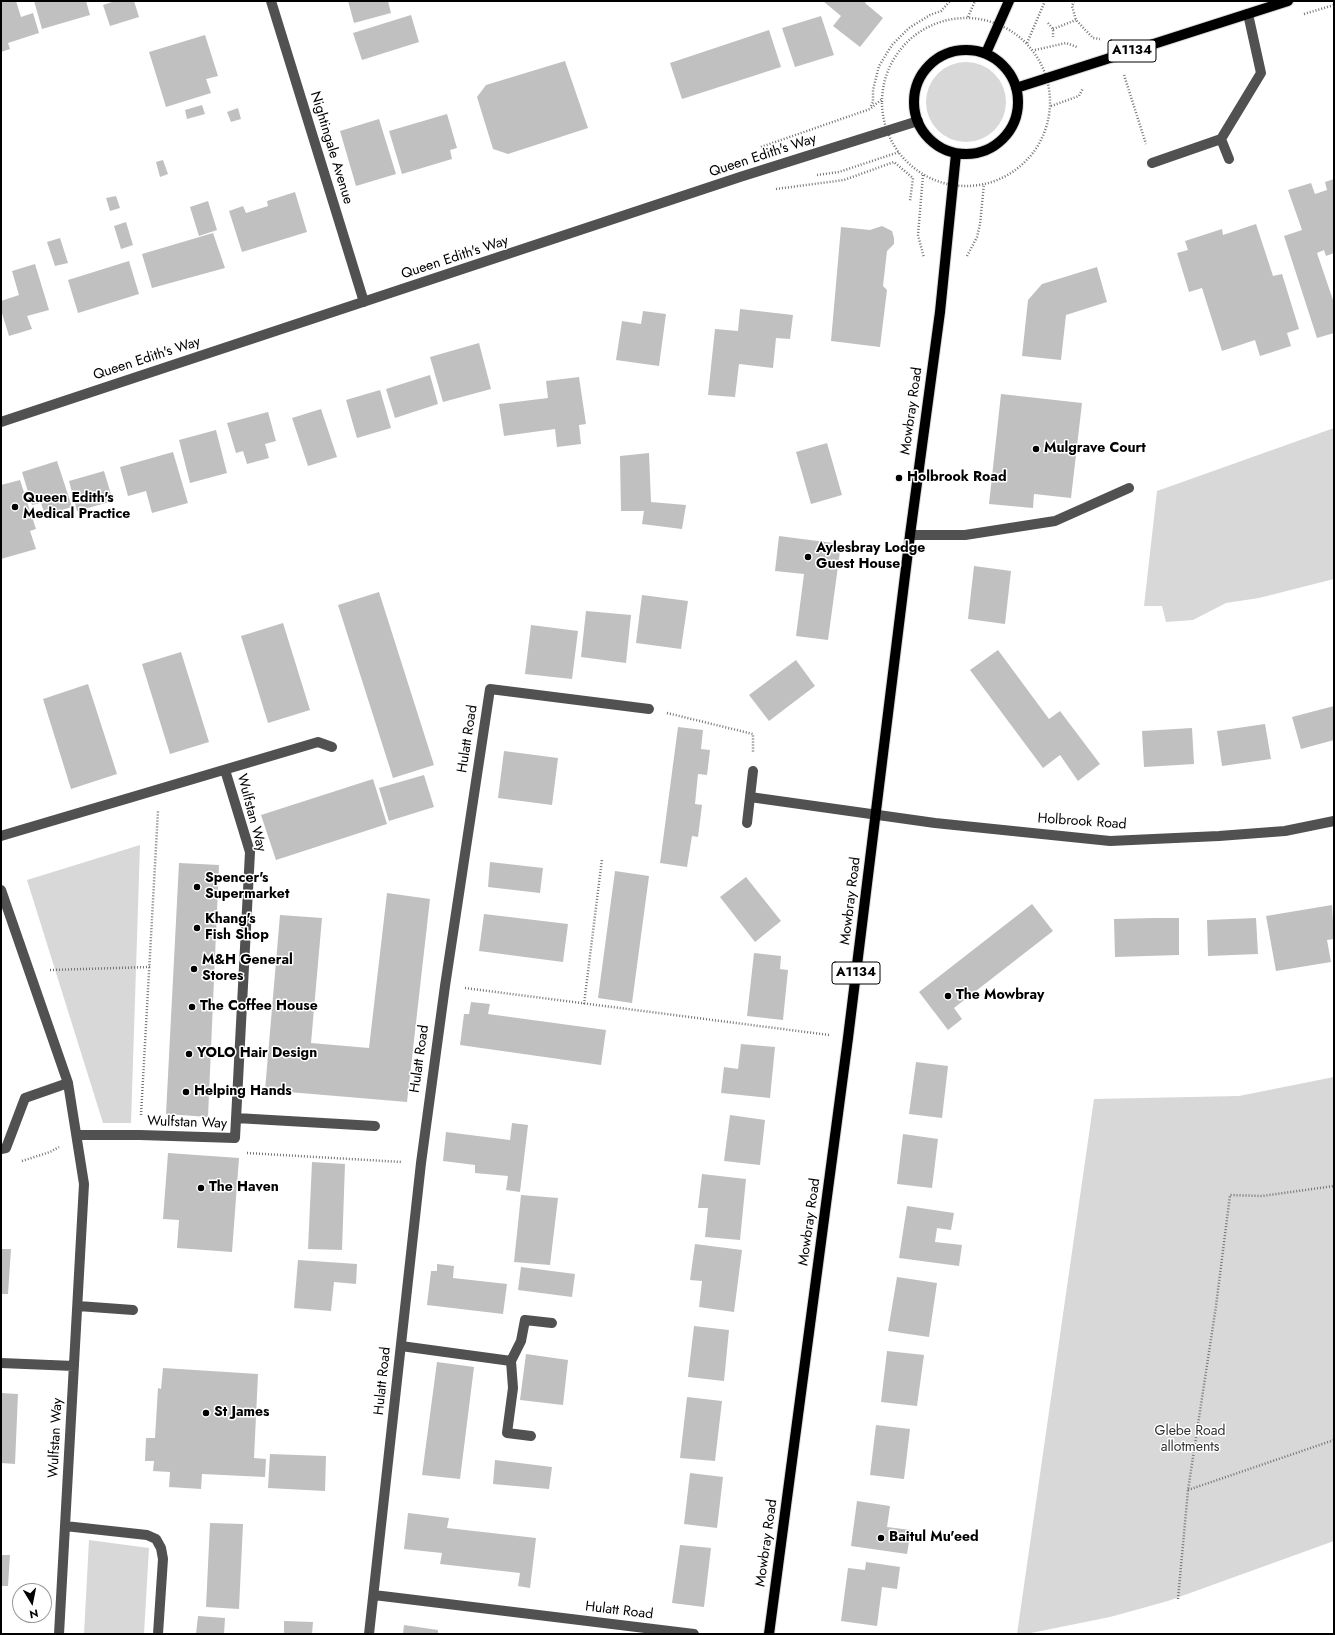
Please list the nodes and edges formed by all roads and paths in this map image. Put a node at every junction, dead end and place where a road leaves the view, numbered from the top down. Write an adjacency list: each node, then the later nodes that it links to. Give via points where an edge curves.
1 (271, 1): 33 (street, Nightingale Avenue)
2 (950, 1): 22 (path, via 941,11 909,28 892,45 880,66)
3 (975, 1): 9 (path)
4 (1009, 1): 12 (main road)
5 (1045, 1): 16 (path)
6 (1074, 1): 10 (path, via 1072,6)
7 (1288, 1): 8 (main road, A1134)
8 (1248, 14): 18 (main road, A1134); 25 (street, via 1261,73)
9 (968, 17): 12 (path); 21 (path, via 934,24 914,35 899,50 888,70)
10 (1076, 20): 13 (path); 15 (path, via 1093,38)
11 (1048, 23): 13 (path)
12 (999, 24): 16 (path); 17 (main road)
13 (1053, 29): 14 (path)
14 (1053, 37)
15 (1101, 39)
16 (1027, 43): 18 (path, via 1034,50)
17 (986, 53): 20 (main road, via 1000,61); 23 (main road, via 959,50 946,53 934,60 924,70 914,95 914,109)
18 (1047, 78): 20 (main road, A1134); 30 (path, via 1051,106 1048,124 1032,155 1004,177 979,185)
19 (1126, 81): 29 (path)
20 (1016, 88): 27 (main road, via 1017,115 1007,134 990,148 971,154)
21 (882, 100): 22 (path); 24 (path, via 882,113)
22 (870, 109): 26 (path)
23 (918, 120): 24 (street, Queen Edith's Way); 27 (main road, via 926,136 938,146)
24 (887, 131): 30 (path, via 899,152 916,171); 33 (street, Queen Edith's Way)
25 (1221, 139): 28 (street); 29 (street)
26 (756, 149)
27 (956, 154): 30 (main road, Mowbray Road / A1134)
28 (1229, 159)
29 (1152, 163)
30 (952, 185): 36 (main road, Mowbray Road / A1134, via 940,312)
31 (772, 189): 32 (path, via 844,180 894,162 913,178)
32 (910, 201)
33 (364, 302): 34 (street, Queen Edith's Way)
34 (1, 422)
35 (1129, 488): 36 (street, via 1055,521 964,535)
36 (910, 535): 43 (main road, Mowbray Road / A1134)
37 (649, 709): 40 (path, via 753,734); 51 (street, Hulatt Road, via 490,689)
38 (332, 747): 39 (street, Wulfstan Way, via 318,742)
39 (225, 770): 41 (street, Wulfstan Way); 55 (street, Wulfstan Way, via 250,852)
40 (753, 771): 42 (street)
41 (159, 790): 46 (street, Wulfstan Way); 49 (path)
42 (750, 798): 43 (street); 45 (street)
43 (876, 814): 44 (street, Holbrook Road, via 935,823 1110,841 1285,831); 53 (main road, Mowbray Road / A1134)
44 (1334, 821)
45 (747, 823)
46 (1, 836)
47 (602, 859): 52 (path)
48 (1, 890): 50 (street, Wulfstan Way)
49 (150, 967): 50 (path); 58 (path)
50 (29, 971): 54 (street, Wulfstan Way)
51 (445, 986): 52 (path); 61 (street, Hulatt Road)
52 (584, 1004): 53 (path)
53 (848, 1038): 81 (main road, Mowbray Road / A1134)
54 (68, 1083): 57 (street, Wulfstan Way); 60 (street, via 25,1098 6,1148)
55 (236, 1118): 56 (street); 59 (street, Wulfstan Way)
56 (375, 1126)
57 (78, 1135): 58 (street, Wulfstan Way); 62 (path, via 50,1152); 64 (street, Wulfstan Way, via 84,1184)
58 (140, 1135): 59 (street, Wulfstan Way)
59 (235, 1138): 61 (path, via 234,1153)
60 (1, 1149)
61 (420, 1163): 67 (street, Hulatt Road)
62 (15, 1164)
63 (1334, 1186): 73 (path, via 1262,1196 1230,1195)
64 (78, 1306): 65 (street); 70 (street, Wulfstan Way)
65 (134, 1310)
66 (552, 1324): 68 (street, via 525,1320 521,1341)
67 (401, 1346): 68 (street); 75 (street, Hulatt Road)
68 (510, 1361): 71 (street, via 513,1388 507,1433)
69 (1, 1363): 70 (street)
70 (74, 1366): 74 (street, Wulfstan Way)
71 (531, 1436)
72 (1334, 1440): 73 (path)
73 (1188, 1490): 76 (path)
74 (65, 1526): 77 (street, Wulfstan Way); 78 (street, via 147,1535 156,1539 163,1559)
75 (374, 1595): 79 (street, Hulatt Road); 80 (street, Hulatt Road)
76 (1178, 1599)
77 (59, 1634)
78 (158, 1634)
79 (369, 1634)
80 (694, 1634)
81 (769, 1634)

